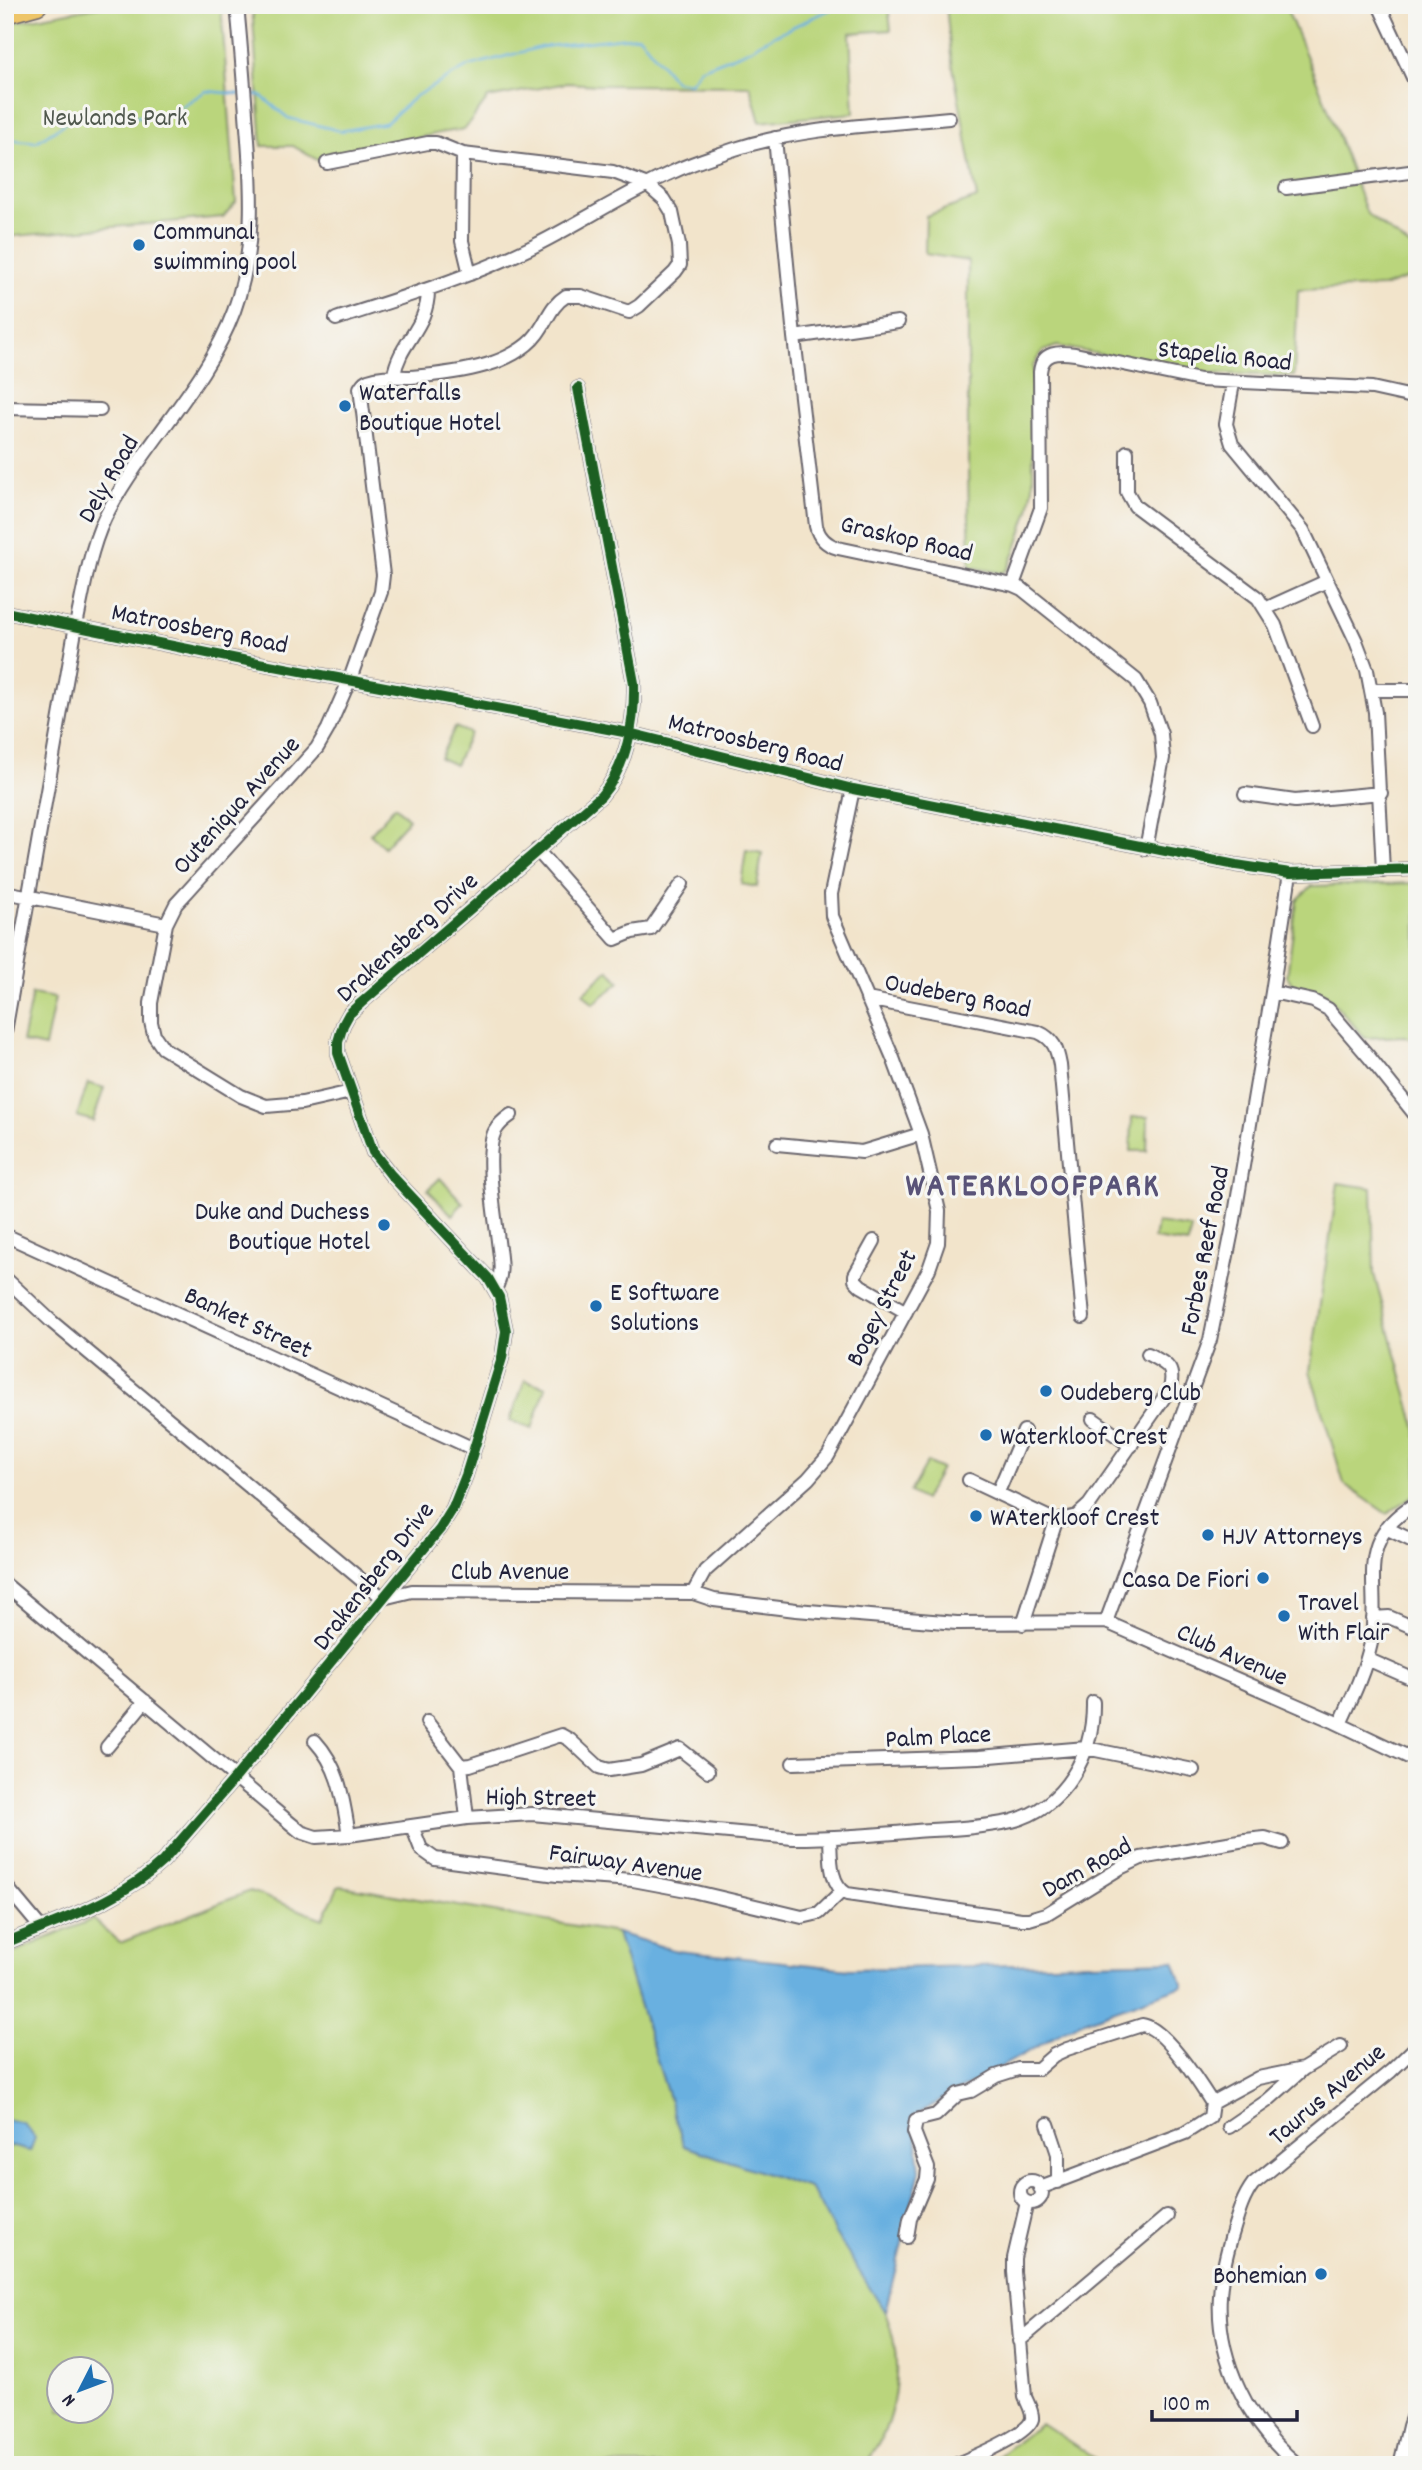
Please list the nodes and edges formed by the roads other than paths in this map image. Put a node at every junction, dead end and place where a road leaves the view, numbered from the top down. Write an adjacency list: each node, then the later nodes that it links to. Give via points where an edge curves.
1 (38, 5): 4 (highway)
2 (237, 5): 29 (street, Dely Road, via 253,214 234,310 212,357 109,508 86,573)
3 (1379, 5): 5 (street)
4 (5, 14)
5 (1417, 86)
6 (949, 118): 7 (street)
7 (775, 138): 11 (street, via 677,170); 17 (street, Graskop Road)
8 (463, 154): 9 (street, via 436,143 419,143); 11 (street, via 613,172); 13 (street, via 462,241)
9 (327, 163)
10 (1417, 171): 12 (street)
11 (648, 185): 13 (street, via 531,248); 18 (street, via 672,212 680,265 635,309 629,312 581,296 566,296 552,307 532,341 506,357 458,371)
12 (1286, 188)
13 (470, 274): 14 (street)
14 (428, 289): 15 (street); 18 (street, via 427,309 398,358)
15 (336, 318)
16 (898, 322): 17 (street)
17 (794, 337): 26 (street, Graskop Road, via 817,526 825,542)
18 (394, 375): 30 (street, Outeniqua Avenue, via 367,380 360,390 383,575 376,609)
19 (1233, 383): 21 (street, Stapelia Road, via 1372,388); 25 (street, via 1226,424 1232,444 1303,530); 26 (street, Stapelia Road, via 1063,352 1044,359 1040,372 1041,508)
20 (578, 388): 34 (street, Drakensberg Drive, via 634,683)
21 (1417, 398)
22 (5, 408): 23 (street)
23 (100, 410)
24 (1127, 452): 27 (street, via 1127,492 1135,506 1258,598)
25 (1327, 581): 27 (street); 31 (street)
26 (1013, 585): 38 (street, Graskop Road, via 1123,668 1143,689 1161,734 1163,753)
27 (1265, 609): 33 (street)
28 (5, 612): 29 (street, Matroosberg Road)
29 (76, 625): 30 (street, Matroosberg Road); 45 (street, Dely Road)
30 (350, 678): 34 (street, Matroosberg Road); 46 (street, Outeniqua Avenue, via 317,748 176,904)
31 (1373, 690): 32 (street); 36 (street)
32 (1417, 690)
33 (1312, 726)
34 (629, 733): 35 (street, Matroosberg Road); 39 (street, Drakensberg Drive, via 609,786)
35 (853, 789): 38 (street, Matroosberg Road); 48 (street, Bogey Street, via 830,906)
36 (1381, 793): 37 (street, via 1295,801); 41 (street)
37 (1245, 794)
38 (1146, 849): 42 (street, Matroosberg Road)
39 (537, 850): 43 (street, via 615,939 652,929); 50 (street, Drakensberg Drive, via 349,1014 338,1053)
40 (1417, 869): 41 (street, Matroosberg Road)
41 (1383, 871): 42 (street, Matroosberg Road)
42 (1290, 873): 47 (street, Forbes Reef Road)
43 (682, 884)
44 (5, 892): 45 (street)
45 (29, 897): 46 (street); 49 (street, Dely Road)
46 (166, 924): 50 (street, Outeniqua Avenue, via 150,1013 154,1035 163,1048 241,1096 267,1106)
47 (1272, 992): 52 (street, via 1328,1009); 80 (street, Forbes Reef Road, via 1210,1340)
48 (867, 999): 53 (street, Bogey Street); 61 (street, Oudeberg Road, via 1038,1032 1053,1043 1060,1065)
49 (5, 1032)
50 (351, 1092): 59 (street, Drakensberg Drive, via 380,1163)
51 (511, 1115): 59 (street, via 494,1132 491,1145 502,1272)
52 (1417, 1117)
53 (920, 1134): 54 (street, via 863,1152); 60 (street, Bogey Street, via 940,1229 929,1269)
54 (777, 1144)
55 (5, 1235): 67 (street, Banket Street)
56 (874, 1241): 60 (street, via 855,1280)
57 (5, 1278): 62 (street)
58 (5, 1289): 62 (street)
59 (495, 1289): 67 (street, Drakensberg Drive, via 504,1317 505,1343)
60 (906, 1312): 77 (street, Bogey Street, via 820,1466 711,1566)
61 (1083, 1317)
62 (52, 1322): 78 (street)
63 (1148, 1354): 66 (street, via 1167,1365 1173,1377 1168,1395)
64 (1093, 1419): 66 (street)
65 (1024, 1431): 69 (street)
66 (1131, 1446): 71 (street, via 1080,1515)
67 (474, 1449): 74 (street, Drakensberg Drive, via 448,1519)
68 (969, 1480): 69 (street)
69 (998, 1492): 71 (street)
70 (1415, 1505): 72 (street)
71 (1056, 1521): 81 (street)
72 (1386, 1528): 73 (street); 79 (street, via 1373,1559)
73 (1417, 1543)
74 (411, 1564): 76 (street, Drakensberg Drive); 78 (street, Drakensberg Drive)
75 (5, 1584): 85 (street, High Street)
76 (412, 1591): 77 (street, Club Avenue); 78 (street, Club Avenue)
77 (692, 1593): 81 (street, Club Avenue, via 796,1610)
78 (383, 1598): 97 (street, Drakensberg Drive)
79 (1373, 1619): 82 (street, via 1393,1618); 83 (street)
80 (1106, 1622): 81 (street, Club Avenue); 88 (street, Club Avenue)
81 (1023, 1624)
82 (1417, 1629)
83 (1367, 1659): 84 (street); 88 (street)
84 (1417, 1681)
85 (145, 1702): 90 (street); 97 (street, High Street)
86 (1093, 1702): 91 (street, High Street)
87 (427, 1722): 94 (street)
88 (1340, 1724): 92 (street, Club Avenue)
89 (315, 1741): 100 (street, via 338,1778)
90 (107, 1747)
91 (1086, 1748): 93 (street, Palm Place); 95 (street, Palm Place); 101 (street, High Street, via 1080,1766 1061,1792 1020,1818 974,1827)
92 (1417, 1761)
93 (793, 1763)
94 (461, 1766): 96 (street, via 561,1735 604,1770 641,1765 680,1749); 98 (street)
95 (1193, 1770)
96 (708, 1771)
97 (236, 1777): 100 (street, High Street, via 308,1835); 105 (street, Drakensberg Drive, via 150,1874 123,1892)
98 (467, 1818): 99 (street, High Street); 101 (street, High Street, via 532,1814)
99 (412, 1826): 100 (street, High Street); 104 (street, Fairway Avenue, via 421,1849 435,1859 634,1880 786,1915 819,1913)
100 (349, 1835)
101 (830, 1838): 104 (street, via 834,1877)
102 (1282, 1843): 104 (street, Dam Road, via 1265,1838 1245,1840 1142,1858 1046,1914 1029,1919 856,1897)
103 (5, 1885): 105 (street)
104 (842, 1891)
105 (41, 1928): 106 (street, Drakensberg Drive)
106 (5, 1942)
107 (1341, 2046): 109 (street)
108 (1417, 2046): 119 (street, Taurus Avenue, via 1262,2175 1245,2195 1228,2249 1220,2296 1226,2352 1247,2405)
109 (1303, 2069): 110 (street, via 1258,2078); 112 (street)
110 (1212, 2103): 113 (street, via 1210,2117 1185,2133); 115 (street, via 1149,2025 1067,2049 1038,2069 996,2076 958,2094 941,2112 916,2120 914,2132 928,2168)
111 (1048, 2124): 113 (street, via 1058,2154)
112 (1229, 2127)
113 (1058, 2182): 116 (street, via 1040,2188 1040,2198 1027,2202 1014,2258)
114 (1167, 2216): 116 (street)
115 (907, 2237)
116 (1019, 2341): 118 (street, via 1031,2422)
117 (1417, 2404): 120 (street)
118 (955, 2465)
119 (1298, 2465)
120 (1400, 2465)

